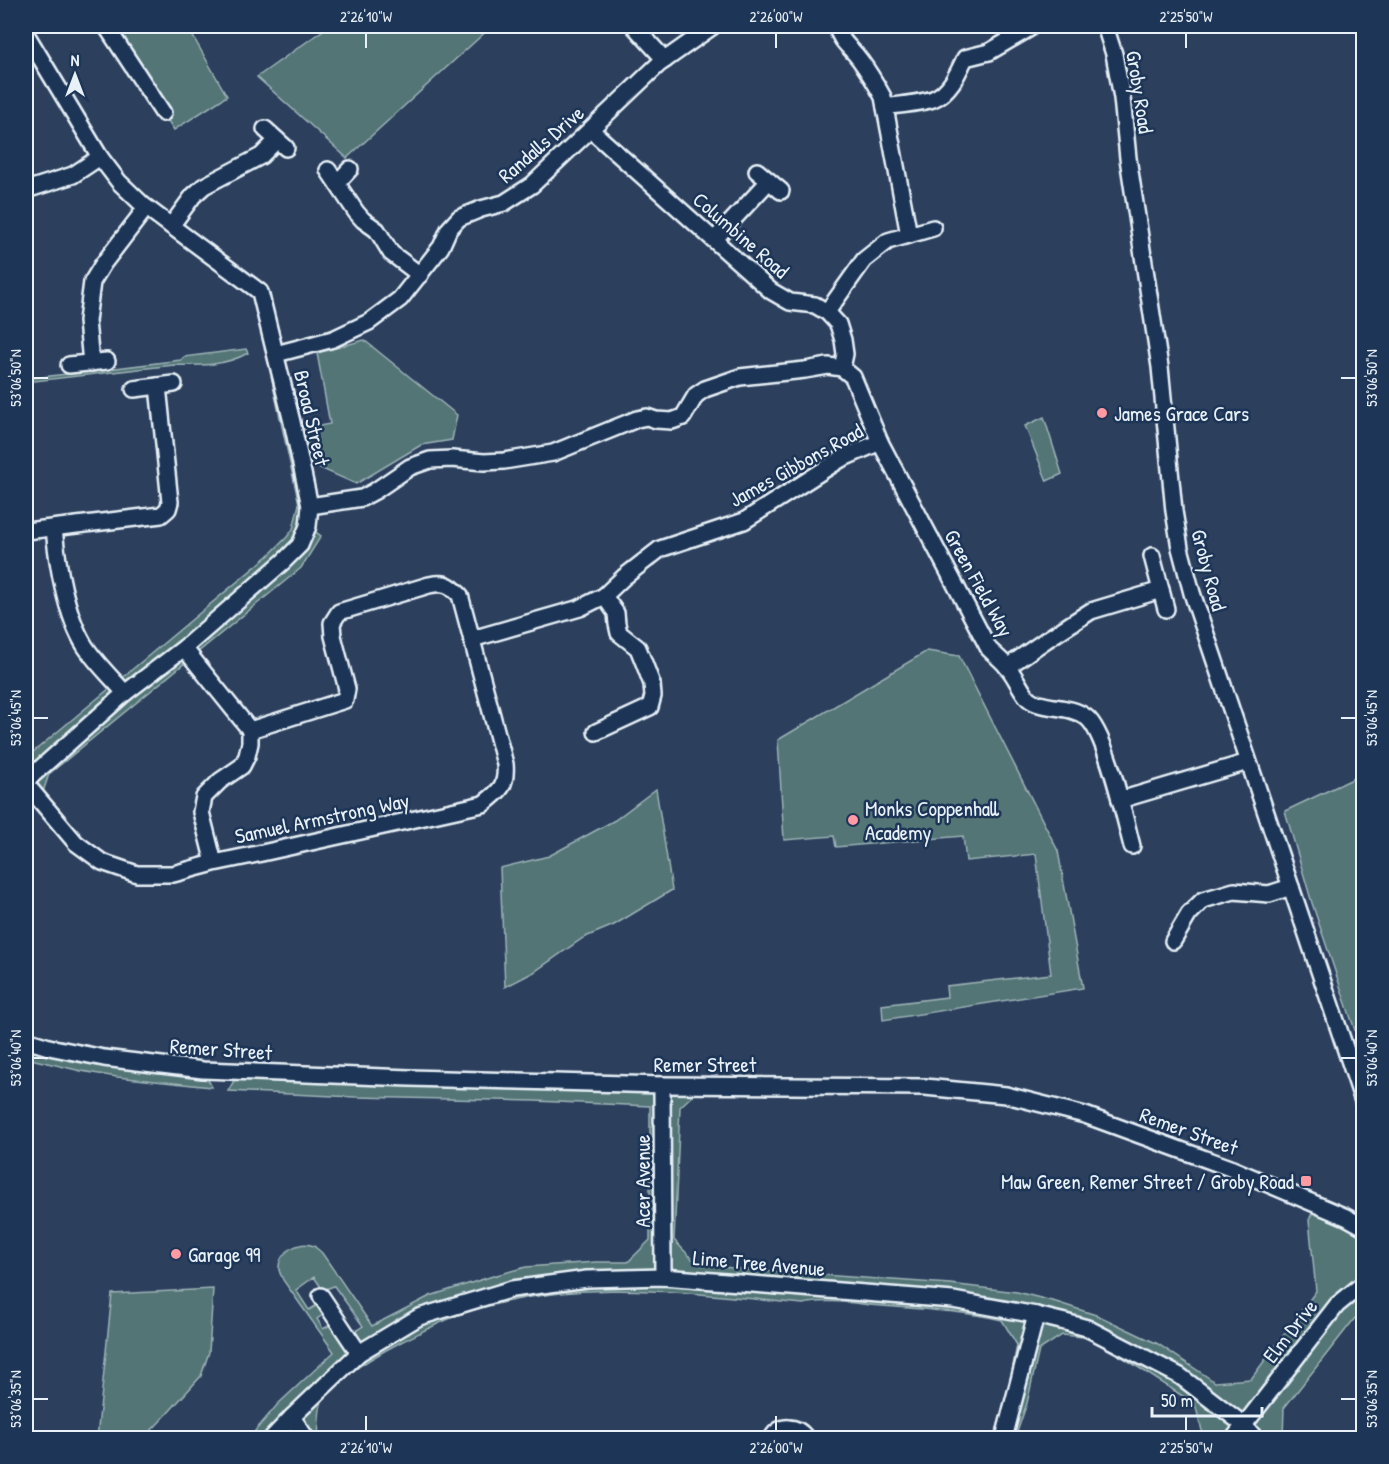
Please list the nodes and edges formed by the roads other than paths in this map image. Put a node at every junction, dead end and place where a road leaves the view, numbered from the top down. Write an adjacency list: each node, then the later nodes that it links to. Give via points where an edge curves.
1 (106, 26): 10 (street)
2 (634, 26): 8 (street)
3 (713, 26): 8 (street, Randalls Drive)
4 (836, 26): 9 (street, via 840,38 872,77)
5 (1105, 26): 46 (street, Groby Road, via 1122,98 1160,368 1180,548 1191,593)
6 (1030, 28): 9 (street, via 989,52 965,58 944,92 932,99)
7 (26, 34): 13 (street, Broad Street)
8 (665, 60): 11 (street, Randalls Drive)
9 (885, 107): 20 (street)
10 (163, 113)
11 (591, 130): 21 (street, Columbine Road); 22 (street, Randalls Drive, via 532,185 504,203 459,218)
12 (276, 139): 18 (street, via 261,156 204,186)
13 (100, 157): 15 (street, via 73,175); 17 (street, Broad Street)
14 (350, 169): 22 (street, via 333,176 356,212 376,230 391,252)
15 (26, 190)
16 (781, 191): 21 (street, via 763,176)
17 (147, 208): 18 (street, Broad Street); 26 (street, via 92,282 87,321)
18 (171, 226): 24 (street, Broad Street, via 260,292)
19 (933, 228): 20 (street)
20 (909, 235): 23 (street, via 888,241 864,260)
21 (714, 240): 23 (street, Columbine Road, via 771,291 790,302 815,305)
22 (420, 275): 24 (street, Randalls Drive, via 400,299 369,322 333,339)
23 (827, 312): 28 (street, via 838,324 843,340)
24 (276, 354): 33 (street, Broad Street)
25 (107, 361): 26 (street)
26 (91, 363): 27 (street)
27 (69, 365)
28 (842, 368): 32 (street, Green Field Way, via 853,377); 33 (street, via 828,366 740,377 705,388 683,417 672,421 637,419 553,453 504,461 430,460 410,467 362,498)
29 (174, 384): 30 (street)
30 (158, 386): 31 (street); 34 (street, via 168,509 161,515)
31 (134, 388)
32 (880, 442): 38 (street, James Gibbons Road, via 841,459 744,521 660,549); 42 (street, Green Field Way, via 989,649)
33 (310, 506): 41 (street, Broad Street, via 308,526 300,545)
34 (54, 528): 35 (street); 43 (street, via 59,566 79,636)
35 (26, 531)
36 (1152, 556): 37 (street)
37 (1161, 590): 39 (street); 42 (street, via 1091,611)
38 (604, 596): 40 (street, James Gibbons Road, via 580,608); 45 (street, via 616,613 619,633 638,648 653,696 650,707)
39 (1166, 609)
40 (472, 639): 44 (street, Samuel Armstrong Way, via 460,595 450,585 429,585 339,612 332,623 347,689 345,700); 50 (street, Samuel Armstrong Way, via 506,764 506,778 499,792 483,804)
41 (184, 648): 43 (street, Broad Street); 44 (street)
42 (1007, 667): 48 (street, Green Field Way, via 1027,698 1037,704 1074,710 1088,718 1108,756)
43 (125, 693): 47 (street, Broad Street)
44 (250, 730): 50 (street, via 242,766 204,797 201,812)
45 (596, 732)
46 (1248, 762): 48 (street); 51 (street, Groby Road)
47 (26, 782): 50 (street, Samuel Armstrong Way, via 76,843 102,862 138,874 174,874)
48 (1120, 800): 49 (street, Green Field Way)
49 (1132, 846)
50 (214, 863)
51 (1292, 887): 52 (street, via 1269,894 1234,891 1203,900 1189,914); 55 (street, Groby Road)
52 (1173, 941)
53 (26, 1040): 54 (street, Remer Street, via 104,1058 202,1070)
54 (662, 1085): 56 (street, Remer Street, via 925,1087 1006,1095 1085,1115 1219,1164); 57 (street, Acer Avenue)
55 (1364, 1104)
56 (1363, 1226)
57 (663, 1277): 60 (street, Lime Tree Avenue, via 953,1300); 61 (street, Lime Tree Avenue, via 587,1279 512,1288 419,1317)
58 (1364, 1283): 63 (street, Elm Drive, via 1337,1305)
59 (321, 1296): 61 (street)
60 (1036, 1314): 63 (street, Lime Tree Avenue, via 1087,1328 1180,1376); 68 (street)
61 (358, 1353): 62 (street, Lime Tree Avenue)
62 (292, 1417): 64 (street, Lime Tree Avenue); 65 (street)
63 (1244, 1425): 69 (street, Elm Drive); 70 (street, Lime Tree Avenue)
64 (272, 1438)
65 (306, 1438)
66 (772, 1438): 67 (street, via 787,1427)
67 (806, 1438)
68 (1005, 1438)
69 (1234, 1438)
70 (1255, 1438)

